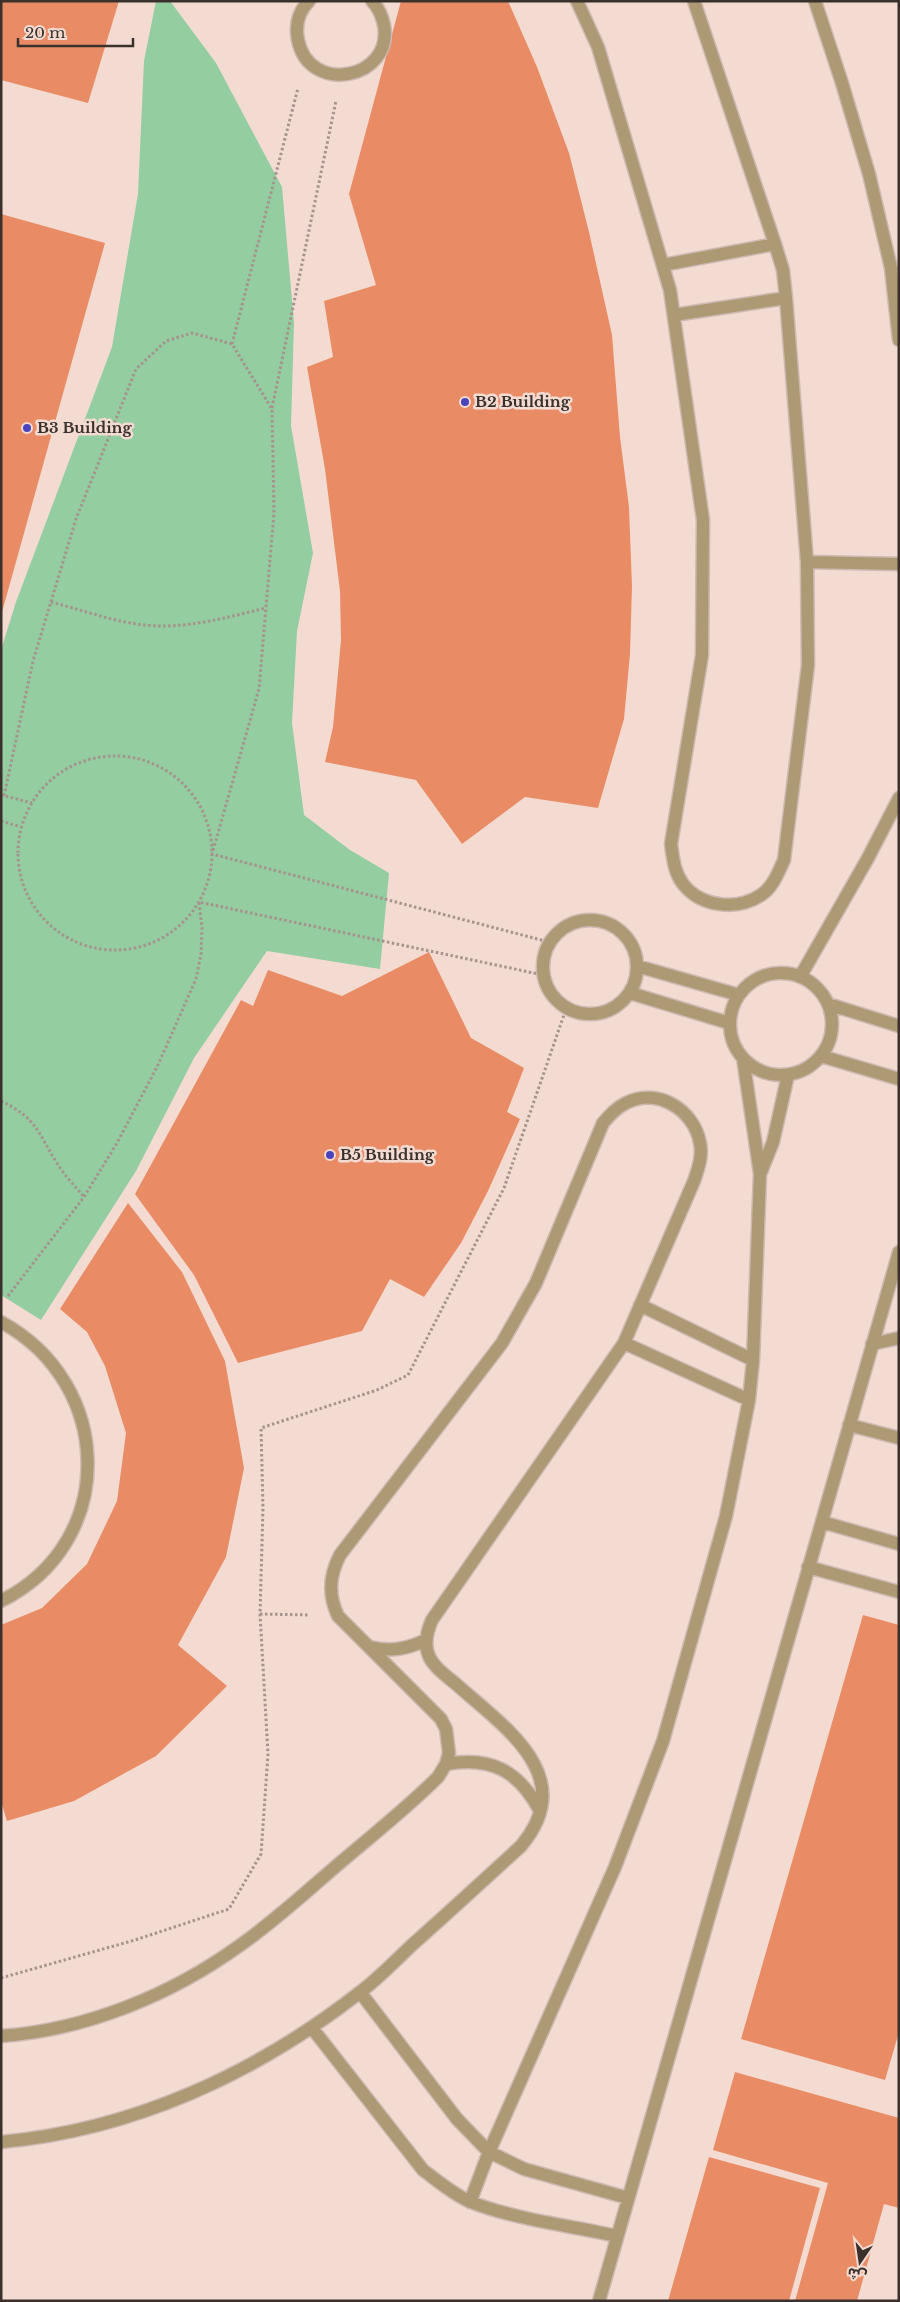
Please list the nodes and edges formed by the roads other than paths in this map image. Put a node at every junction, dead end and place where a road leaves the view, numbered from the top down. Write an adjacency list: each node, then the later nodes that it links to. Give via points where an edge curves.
1 (309, 1): 2 (lane, via 298,19 299,46 315,68 341,76 367,67 383,44 385,30 382,17)
2 (372, 1)
3 (577, 1): 7 (lane, via 598,46)
4 (694, 1): 6 (lane)
5 (815, 1): 10 (lane, via 869,174 891,268)
6 (775, 244): 7 (lane); 8 (lane, via 783,270)
7 (663, 265): 9 (lane)
8 (786, 298): 9 (lane); 11 (lane)
9 (674, 315): 11 (lane, via 703,529 702,655 671,844 673,865 683,884 699,898 720,905 742,904 761,895 776,879 784,860 808,665)
10 (899, 340)
11 (807, 562): 12 (lane)
12 (899, 564)
13 (899, 798): 15 (lane)
14 (637, 966): 16 (lane, via 636,980); 16 (lane, via 634,949 625,935 594,920 577,922 561,929 549,942 543,958 543,975 551,995 566,1009 583,1014 601,1013 618,1006); 17 (lane)
15 (800, 977): 17 (lane, via 783,973 767,976 751,982); 18 (lane, via 816,988)
16 (630, 993): 19 (lane)
17 (739, 994): 19 (lane, via 732,1008)
18 (828, 1004): 20 (lane); 21 (lane, via 832,1031)
19 (730, 1023): 22 (lane, via 732,1042)
20 (899, 1026)
21 (821, 1056): 23 (lane, via 801,1071); 24 (lane)
22 (743, 1058): 23 (lane, via 756,1069); 25 (lane)
23 (788, 1075): 25 (lane, via 773,1142)
24 (899, 1079)
25 (760, 1174): 32 (lane)
26 (899, 1252): 31 (lane)
27 (640, 1305): 30 (lane); 32 (lane); 42 (lane, via 694,1181 701,1145 696,1129 675,1105 644,1098 613,1110 603,1123 536,1283 502,1343 340,1555 331,1579 332,1604 338,1616)
28 (1, 1322): 40 (lane, via 19,1331 43,1351 62,1375 77,1402 85,1432 88,1463 85,1493 76,1522 61,1550 41,1573 17,1593)
29 (899, 1338): 31 (lane)
30 (624, 1343): 33 (lane); 41 (lane, via 432,1620)
31 (872, 1344): 34 (lane)
32 (753, 1360): 33 (lane)
33 (749, 1400): 49 (lane, via 726,1516 663,1741 615,1867)
34 (849, 1425): 35 (lane); 36 (lane)
35 (899, 1438)
36 (822, 1522): 37 (lane); 38 (lane)
37 (899, 1544)
38 (808, 1567): 39 (lane); 50 (lane)
39 (899, 1592)
40 (1, 1601)
41 (426, 1640): 42 (lane, via 393,1650); 44 (lane, via 427,1650 436,1667 532,1756 542,1792)
42 (370, 1647): 43 (lane, via 441,1719 449,1741)
43 (446, 1764): 44 (lane, via 484,1762 502,1769 531,1794); 47 (lane, via 425,1789 288,1908 240,1946 188,1979 131,2005 72,2024)
44 (540, 1811): 45 (lane, via 530,1836 521,1846)
45 (360, 1992): 46 (lane); 49 (lane, via 457,2119)
46 (312, 2028): 48 (lane, via 258,2061 202,2089 143,2112 83,2129); 51 (lane, via 424,2170)
47 (1, 2036)
48 (1, 2142)
49 (490, 2152): 50 (lane, via 524,2168); 51 (lane)
50 (628, 2198): 52 (lane)
51 (470, 2202): 52 (lane)
52 (618, 2236): 53 (lane)
53 (599, 2301)

